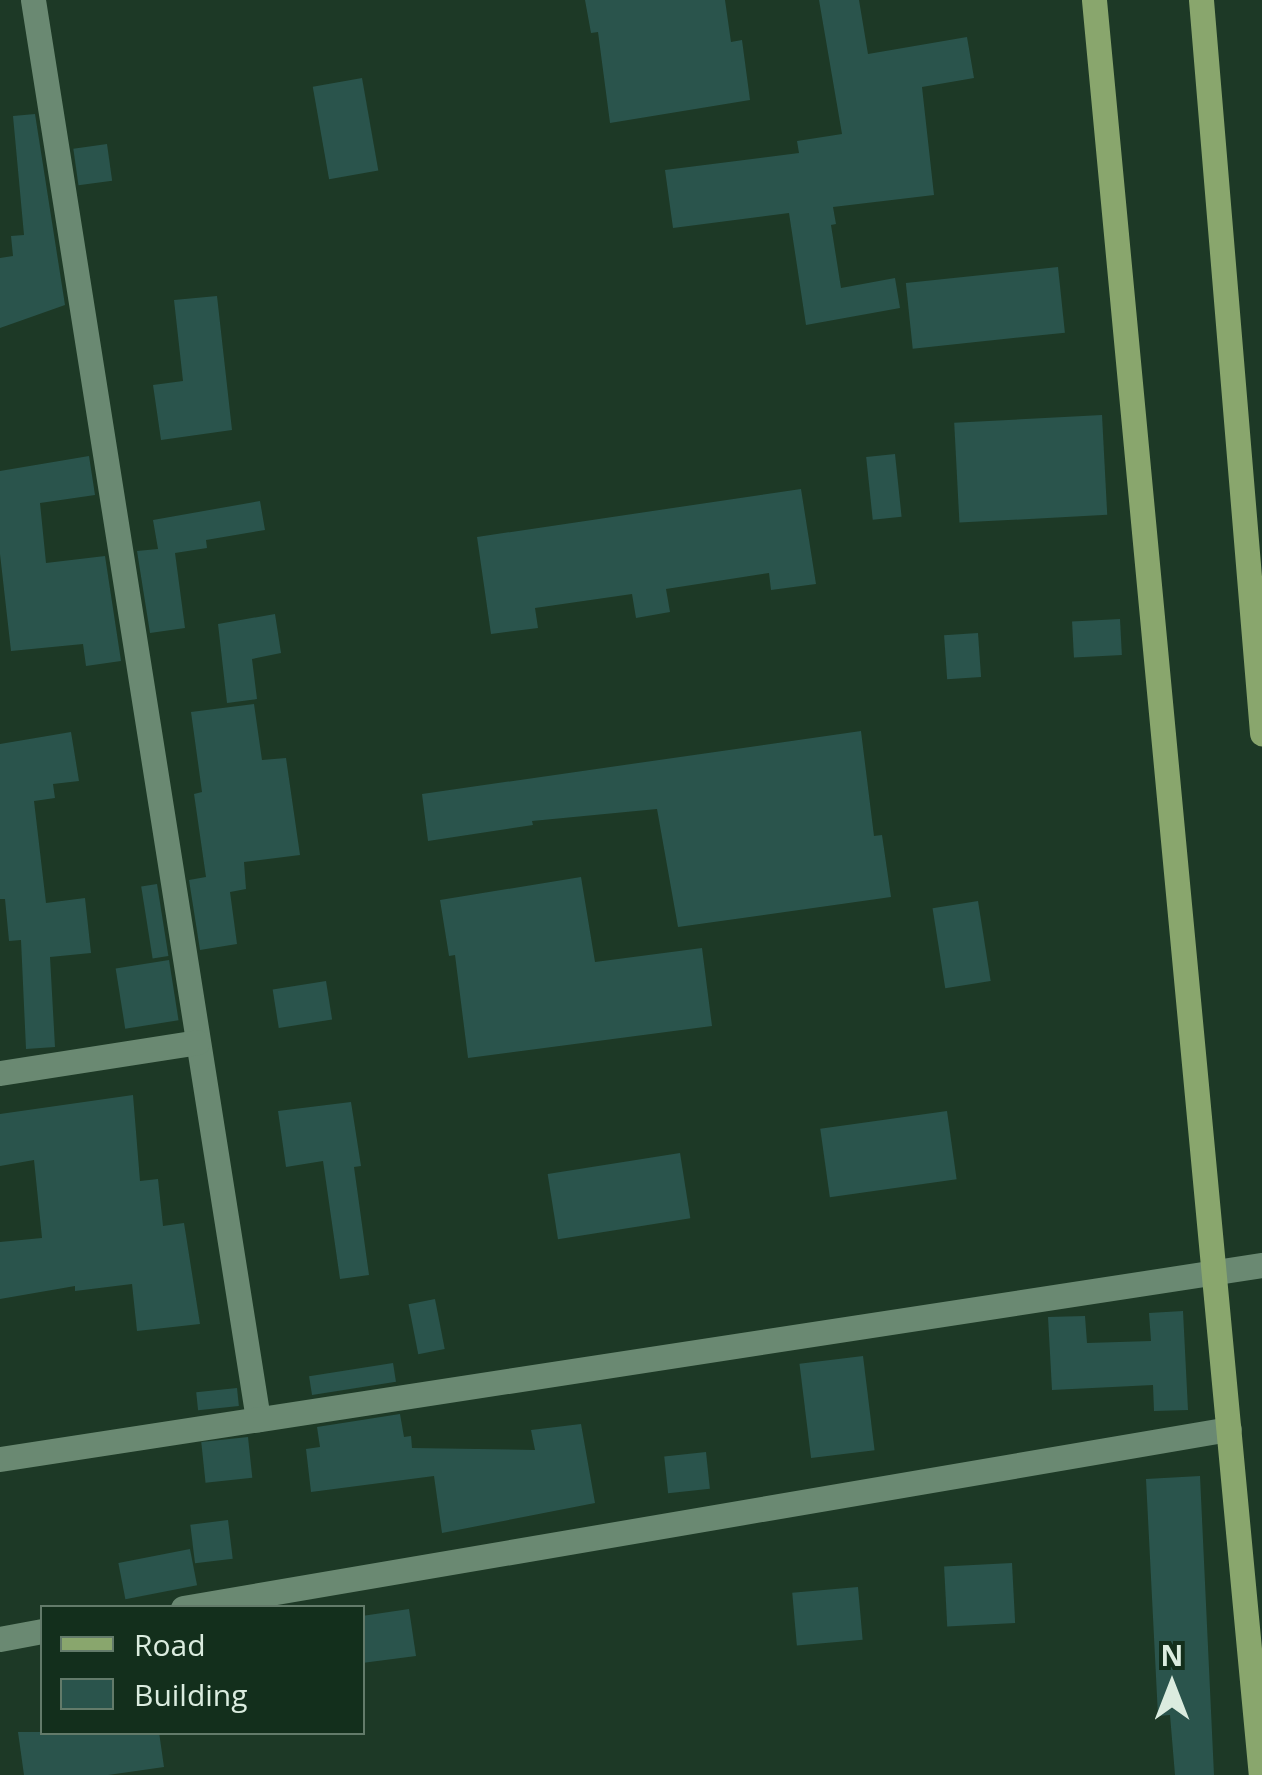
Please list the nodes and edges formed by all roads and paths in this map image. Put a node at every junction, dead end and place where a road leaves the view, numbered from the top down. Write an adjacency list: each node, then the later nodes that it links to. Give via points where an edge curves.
1 (33, 0): 5 (street)
2 (1094, 0): 8 (main road)
3 (1201, 0): 4 (main road)
4 (1262, 733)
5 (198, 1042): 6 (street); 9 (street)
6 (0, 1073)
7 (1262, 1265): 8 (street)
8 (1214, 1270): 9 (street); 10 (main road)
9 (258, 1419): 11 (street)
10 (1229, 1429): 12 (street); 15 (main road)
11 (0, 1459)
12 (200, 1605)
13 (40, 1632): 14 (street)
14 (0, 1639)
15 (1262, 1775)

